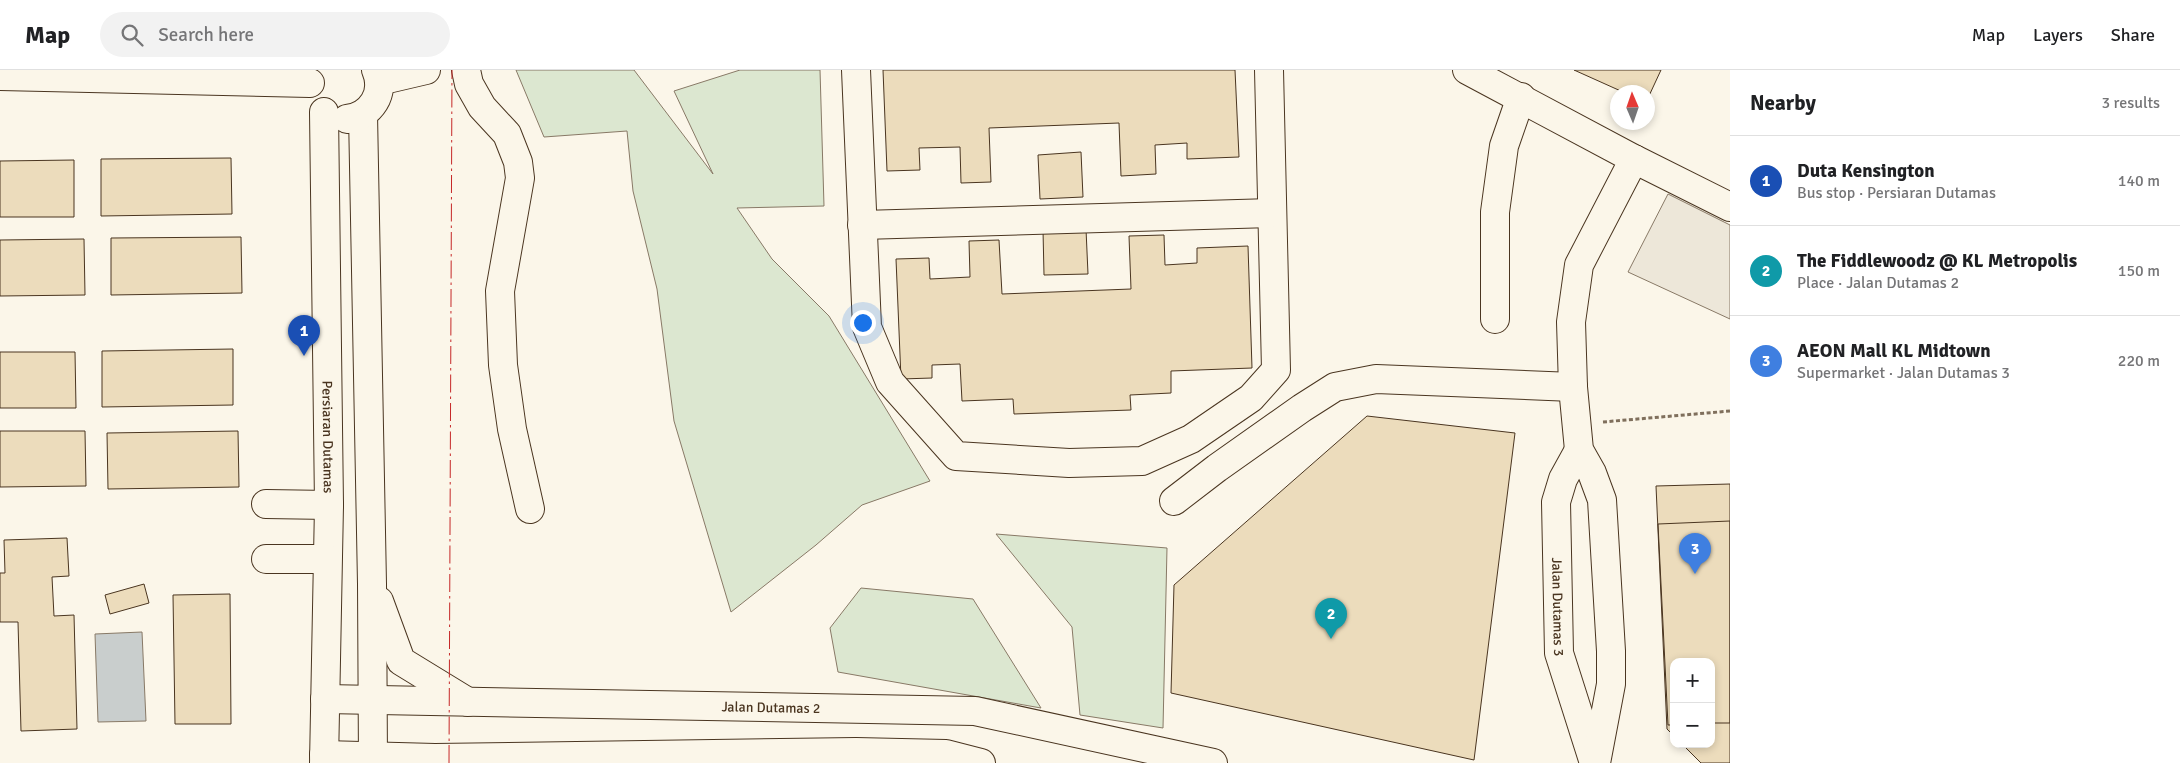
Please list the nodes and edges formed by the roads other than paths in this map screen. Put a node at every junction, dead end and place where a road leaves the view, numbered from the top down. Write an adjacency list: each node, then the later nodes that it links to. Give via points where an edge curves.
1 (426, 70): 8 (street)
2 (466, 70): 22 (street, via 469,84 482,107 507,134 518,162 520,178 500,291 503,364 512,429)
3 (856, 70): 15 (street)
4 (1269, 70): 14 (street)
5 (1480, 73): 9 (street)
6 (0, 76): 7 (street)
7 (312, 76): 10 (street, via 313,98)
8 (378, 76): 11 (street, via 377,98)
9 (1521, 97): 12 (street); 16 (street, via 1504,146 1495,212)
10 (324, 112): 11 (street, via 343,119); 21 (street, Persiaran Dutamas)
11 (363, 114): 25 (street)
12 (1634, 160): 13 (street); 17 (street, Jalan Dutamas 3, via 1579,265 1571,322)
13 (1730, 207)
14 (1272, 213): 15 (street); 15 (street, via 1276,370 1251,398 1191,439 1142,461 1069,463 956,456 890,382 867,327)
15 (862, 225)
16 (1495, 319)
17 (1573, 387): 18 (street, Jalan Dutamas 3); 19 (street, via 1376,380 1336,387)
18 (1578, 438): 37 (street, Jalan Dutamas 3, via 1602,500 1611,651 1610,684); 37 (street, Jalan Dutamas 3, via 1556,502 1560,653)
19 (1174, 501)
20 (266, 504): 21 (street)
21 (329, 505): 24 (street, Persiaran Dutamas)
22 (530, 508)
23 (266, 559): 24 (street)
24 (327, 559): 26 (street, Persiaran Dutamas)
25 (372, 584): 27 (street); 28 (street, via 401,661)
26 (325, 699): 27 (street, Jalan Dutamas 2); 30 (street, Persiaran Dutamas)
27 (373, 700): 28 (street, Jalan Dutamas 2); 32 (street)
28 (469, 703): 36 (street, Jalan Dutamas 2, via 975,711)
29 (857, 757): 31 (street); 33 (street)
30 (324, 759): 32 (street)
31 (945, 759): 35 (street)
32 (373, 760): 34 (street)
33 (556, 760): 34 (street)
34 (433, 761)
35 (980, 763)
36 (1213, 763)
37 (1595, 763)

